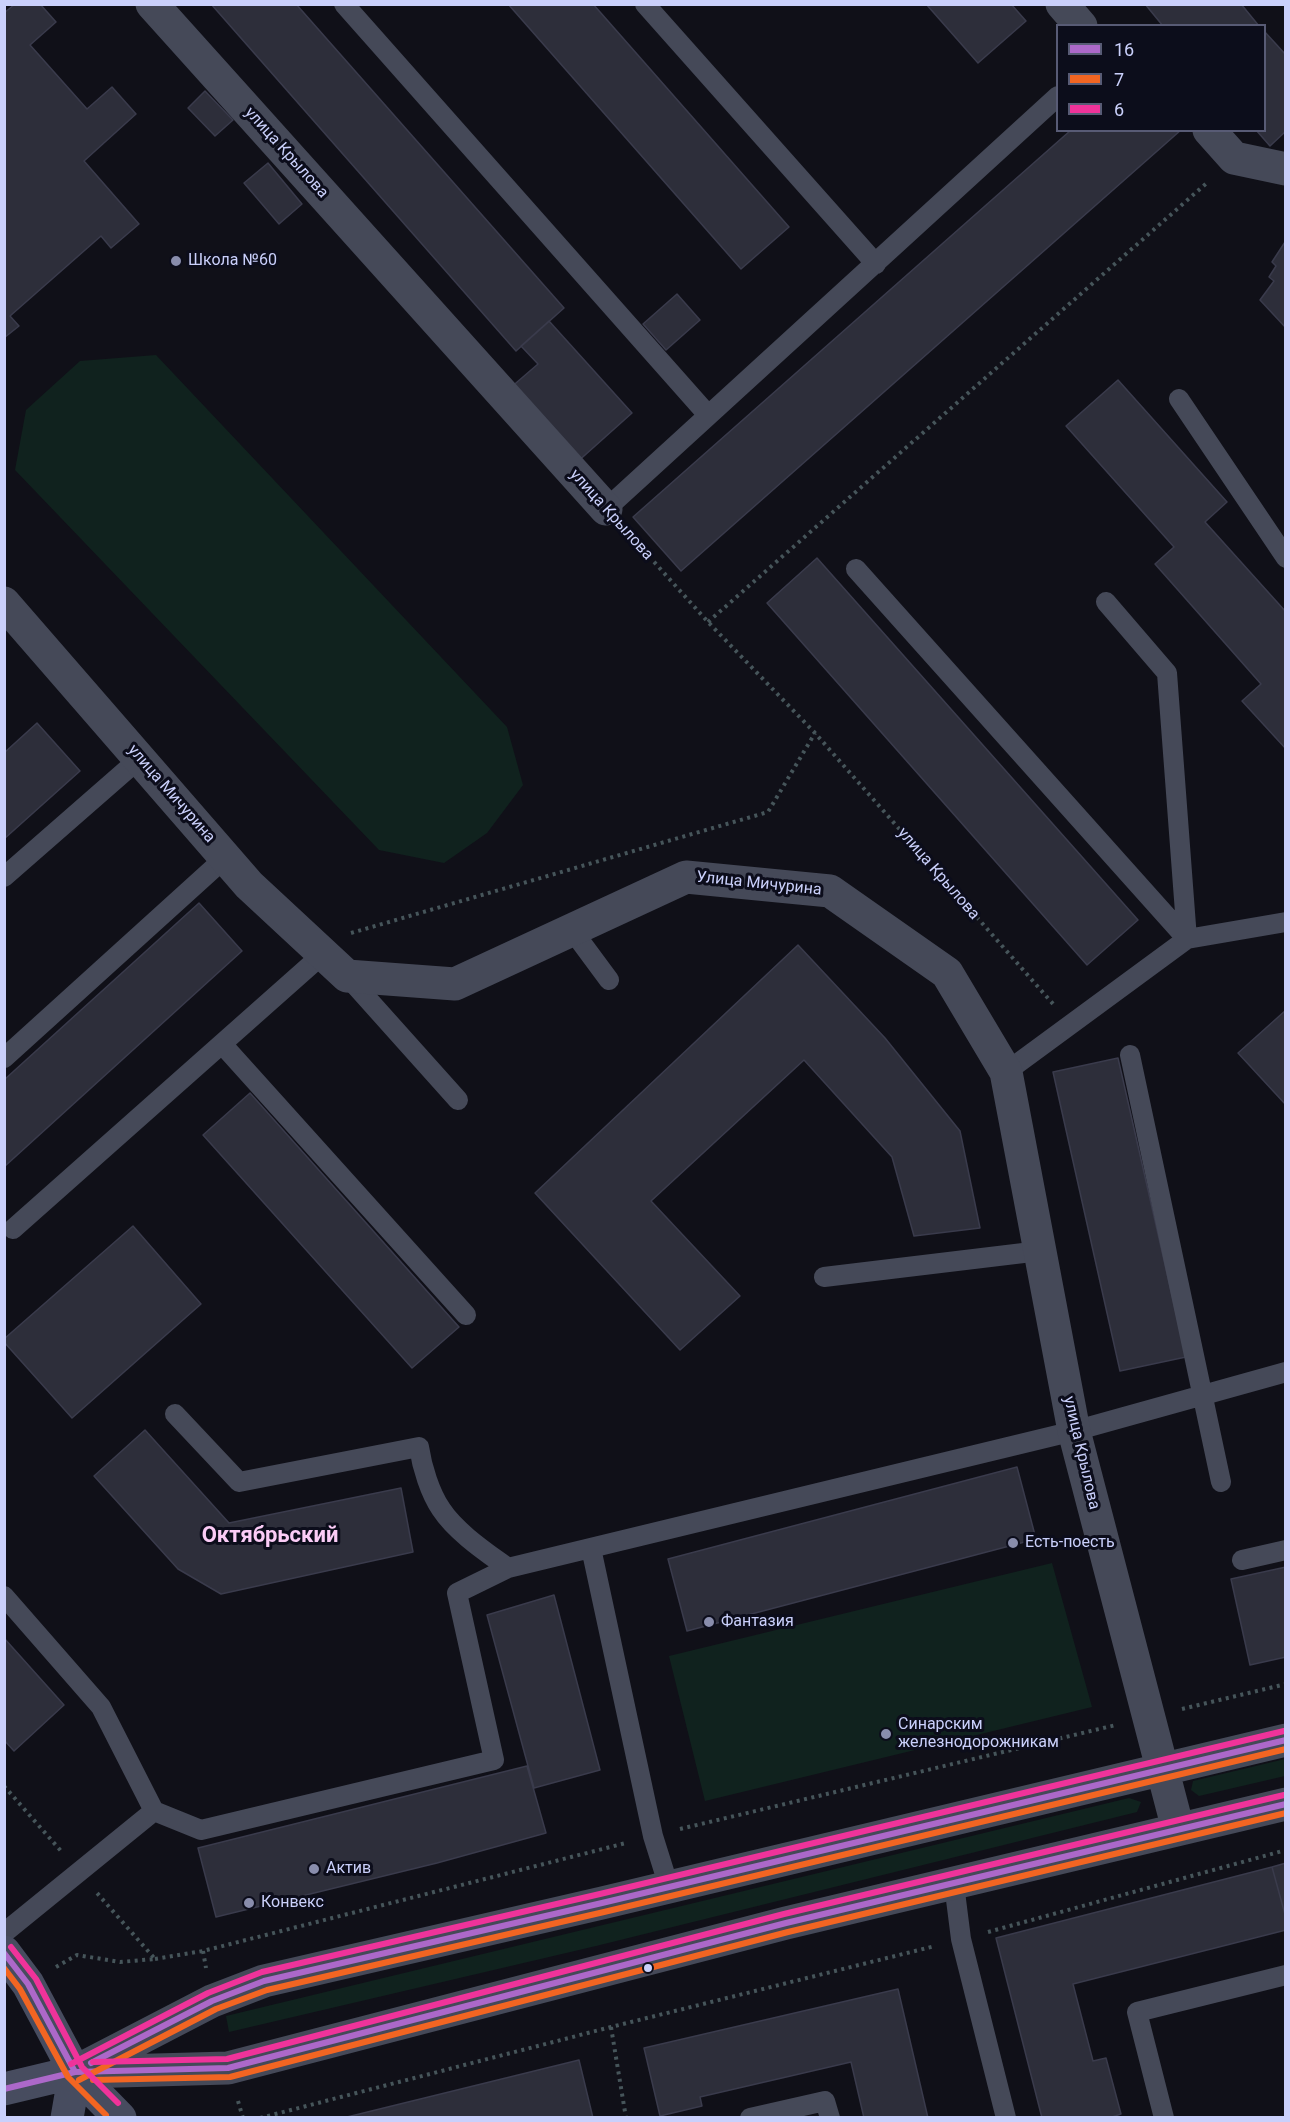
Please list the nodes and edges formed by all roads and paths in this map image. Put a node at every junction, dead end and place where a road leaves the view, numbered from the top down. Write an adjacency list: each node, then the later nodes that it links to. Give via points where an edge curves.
1 (152, 4): 13 (street, улица Крылова)
2 (344, 4): 12 (lane)
3 (645, 4): 10 (lane)
4 (1062, 4): 5 (street)
5 (1079, 24)
6 (1056, 98): 10 (lane)
7 (1211, 132): 8 (street)
8 (1234, 158): 9 (street); 18 (path)
9 (1286, 169)
10 (876, 264): 12 (lane)
11 (1179, 399): 14 (lane)
12 (708, 415): 13 (lane)
13 (606, 509): 18 (path, улица Крылова)
14 (1286, 558)
15 (856, 569): 25 (lane)
16 (4, 603): 20 (street, улица Мичурина)
17 (1106, 603): 25 (lane, via 1167,673)
18 (708, 622): 19 (path, улица Крылова)
19 (815, 733): 26 (path, via 768,812); 29 (path, улица Крылова)
20 (139, 759): 21 (street, улица Мичурина); 22 (lane)
21 (226, 857): 26 (street, улица Мичурина, via 249,885); 32 (lane)
22 (4, 877)
23 (1286, 922): 25 (lane)
24 (572, 930): 27 (street, Улица Мичурина, via 455,984); 28 (lane); 33 (street, Улица Мичурина, via 686,877 830,891 947,974)
25 (1187, 939): 29 (lane)
26 (318, 949): 27 (street, улица Мичурина); 30 (lane)
27 (346, 976): 34 (lane)
28 (609, 980)
29 (1071, 1024): 33 (lane)
30 (222, 1044): 35 (lane); 38 (lane)
31 (1130, 1055): 40 (lane)
32 (4, 1059)
33 (1006, 1072): 36 (street, улица Крылова)
34 (458, 1100)
35 (13, 1229)
36 (1040, 1251): 37 (lane); 42 (street, улица Крылова)
37 (824, 1277)
38 (466, 1315)
39 (1286, 1372): 40 (lane)
40 (1203, 1396): 42 (lane); 43 (lane)
41 (176, 1414): 47 (lane, via 239,1482 419,1448 423,1468 441,1509)
42 (1074, 1431): 44 (lane); 50 (street, улица Крылова)
43 (1221, 1482)
44 (591, 1548): 47 (lane); 57 (lane)
45 (1286, 1550): 46 (lane)
46 (1242, 1560)
47 (508, 1568): 55 (lane, via 457,1593 495,1760 201,1830)
48 (4, 1596): 55 (lane, via 101,1707)
49 (1286, 1684): 50 (path)
50 (1149, 1717): 52 (street, улица Крылова); 57 (path)
51 (1286, 1740): 52 (street)
52 (1162, 1770): 56 (street, улица Крылова); 60 (street)
53 (4, 1786): 58 (path)
54 (1286, 1804): 56 (street)
55 (154, 1811): 58 (lane)
56 (1178, 1829): 59 (street)
57 (653, 1836): 60 (lane); 63 (path, via 203,1951)
58 (79, 1872): 61 (lane); 63 (path)
59 (954, 1884): 66 (street, via 786,1923 228,2068); 74 (lane, via 961,1940)
60 (669, 1887): 66 (street, via 264,1981 212,2001)
61 (4, 1933)
62 (4, 1952): 65 (main road)
63 (155, 1959): 65 (path, via 120,1962 77,1955)
64 (1286, 1975): 75 (lane, via 1137,2012)
65 (28, 1984): 66 (main road)
66 (75, 2072): 67 (main road); 68 (main road); 69 (main road)
67 (4, 2089)
68 (67, 2118)
69 (120, 2118)
70 (260, 2118): 71 (path, via 611,2026)
71 (626, 2118)
72 (750, 2118): 73 (lane, via 825,2101)
73 (830, 2118)
74 (1006, 2118)
75 (1164, 2118)

